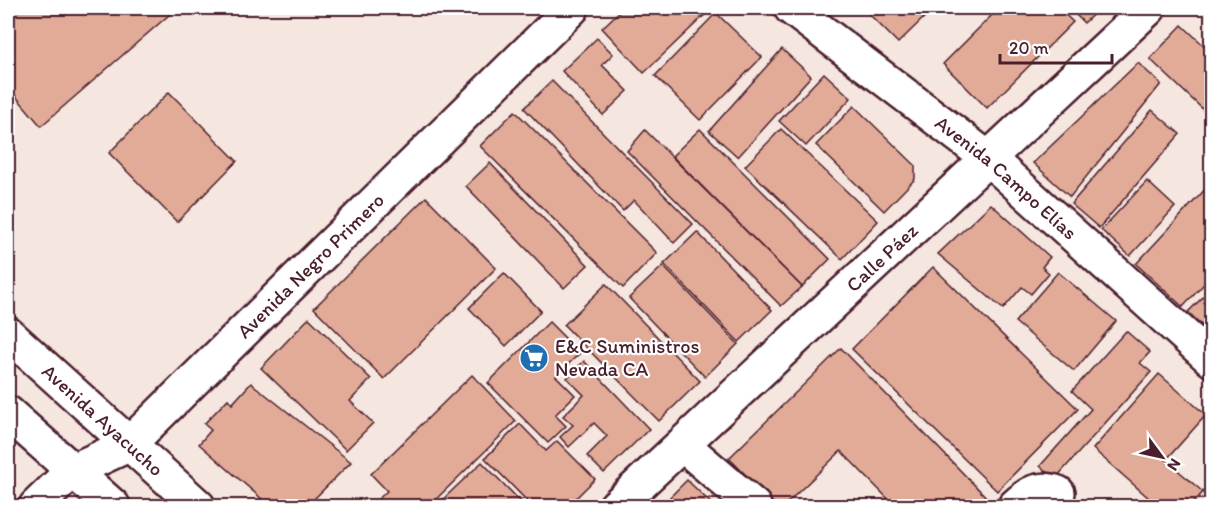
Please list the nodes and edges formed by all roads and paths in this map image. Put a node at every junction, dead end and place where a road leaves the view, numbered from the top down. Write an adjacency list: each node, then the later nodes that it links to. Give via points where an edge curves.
1 (572, 8): 8 (street, Avenida Negro Primero)
2 (791, 8): 4 (street, Avenida Campo Elías)
3 (1149, 8): 4 (street, Calle Páez)
4 (988, 159): 6 (street, Avenida Campo Elías); 9 (street, Calle Páez)
5 (8, 334): 8 (street, Avenida Ayacucho)
6 (1212, 360)
7 (8, 413): 10 (street)
8 (128, 445): 10 (street, Avenida Negro Primero); 14 (street, Avenida Ayacucho)
9 (682, 445): 15 (street, Calle Páez); 16 (street)
10 (72, 471): 12 (street, Avenida Negro Primero); 13 (street)
11 (1058, 493): 17 (street, via 1040,489 1026,495)
12 (36, 507)
13 (113, 507)
14 (198, 507)
15 (616, 507)
16 (754, 507)
17 (1015, 507)

